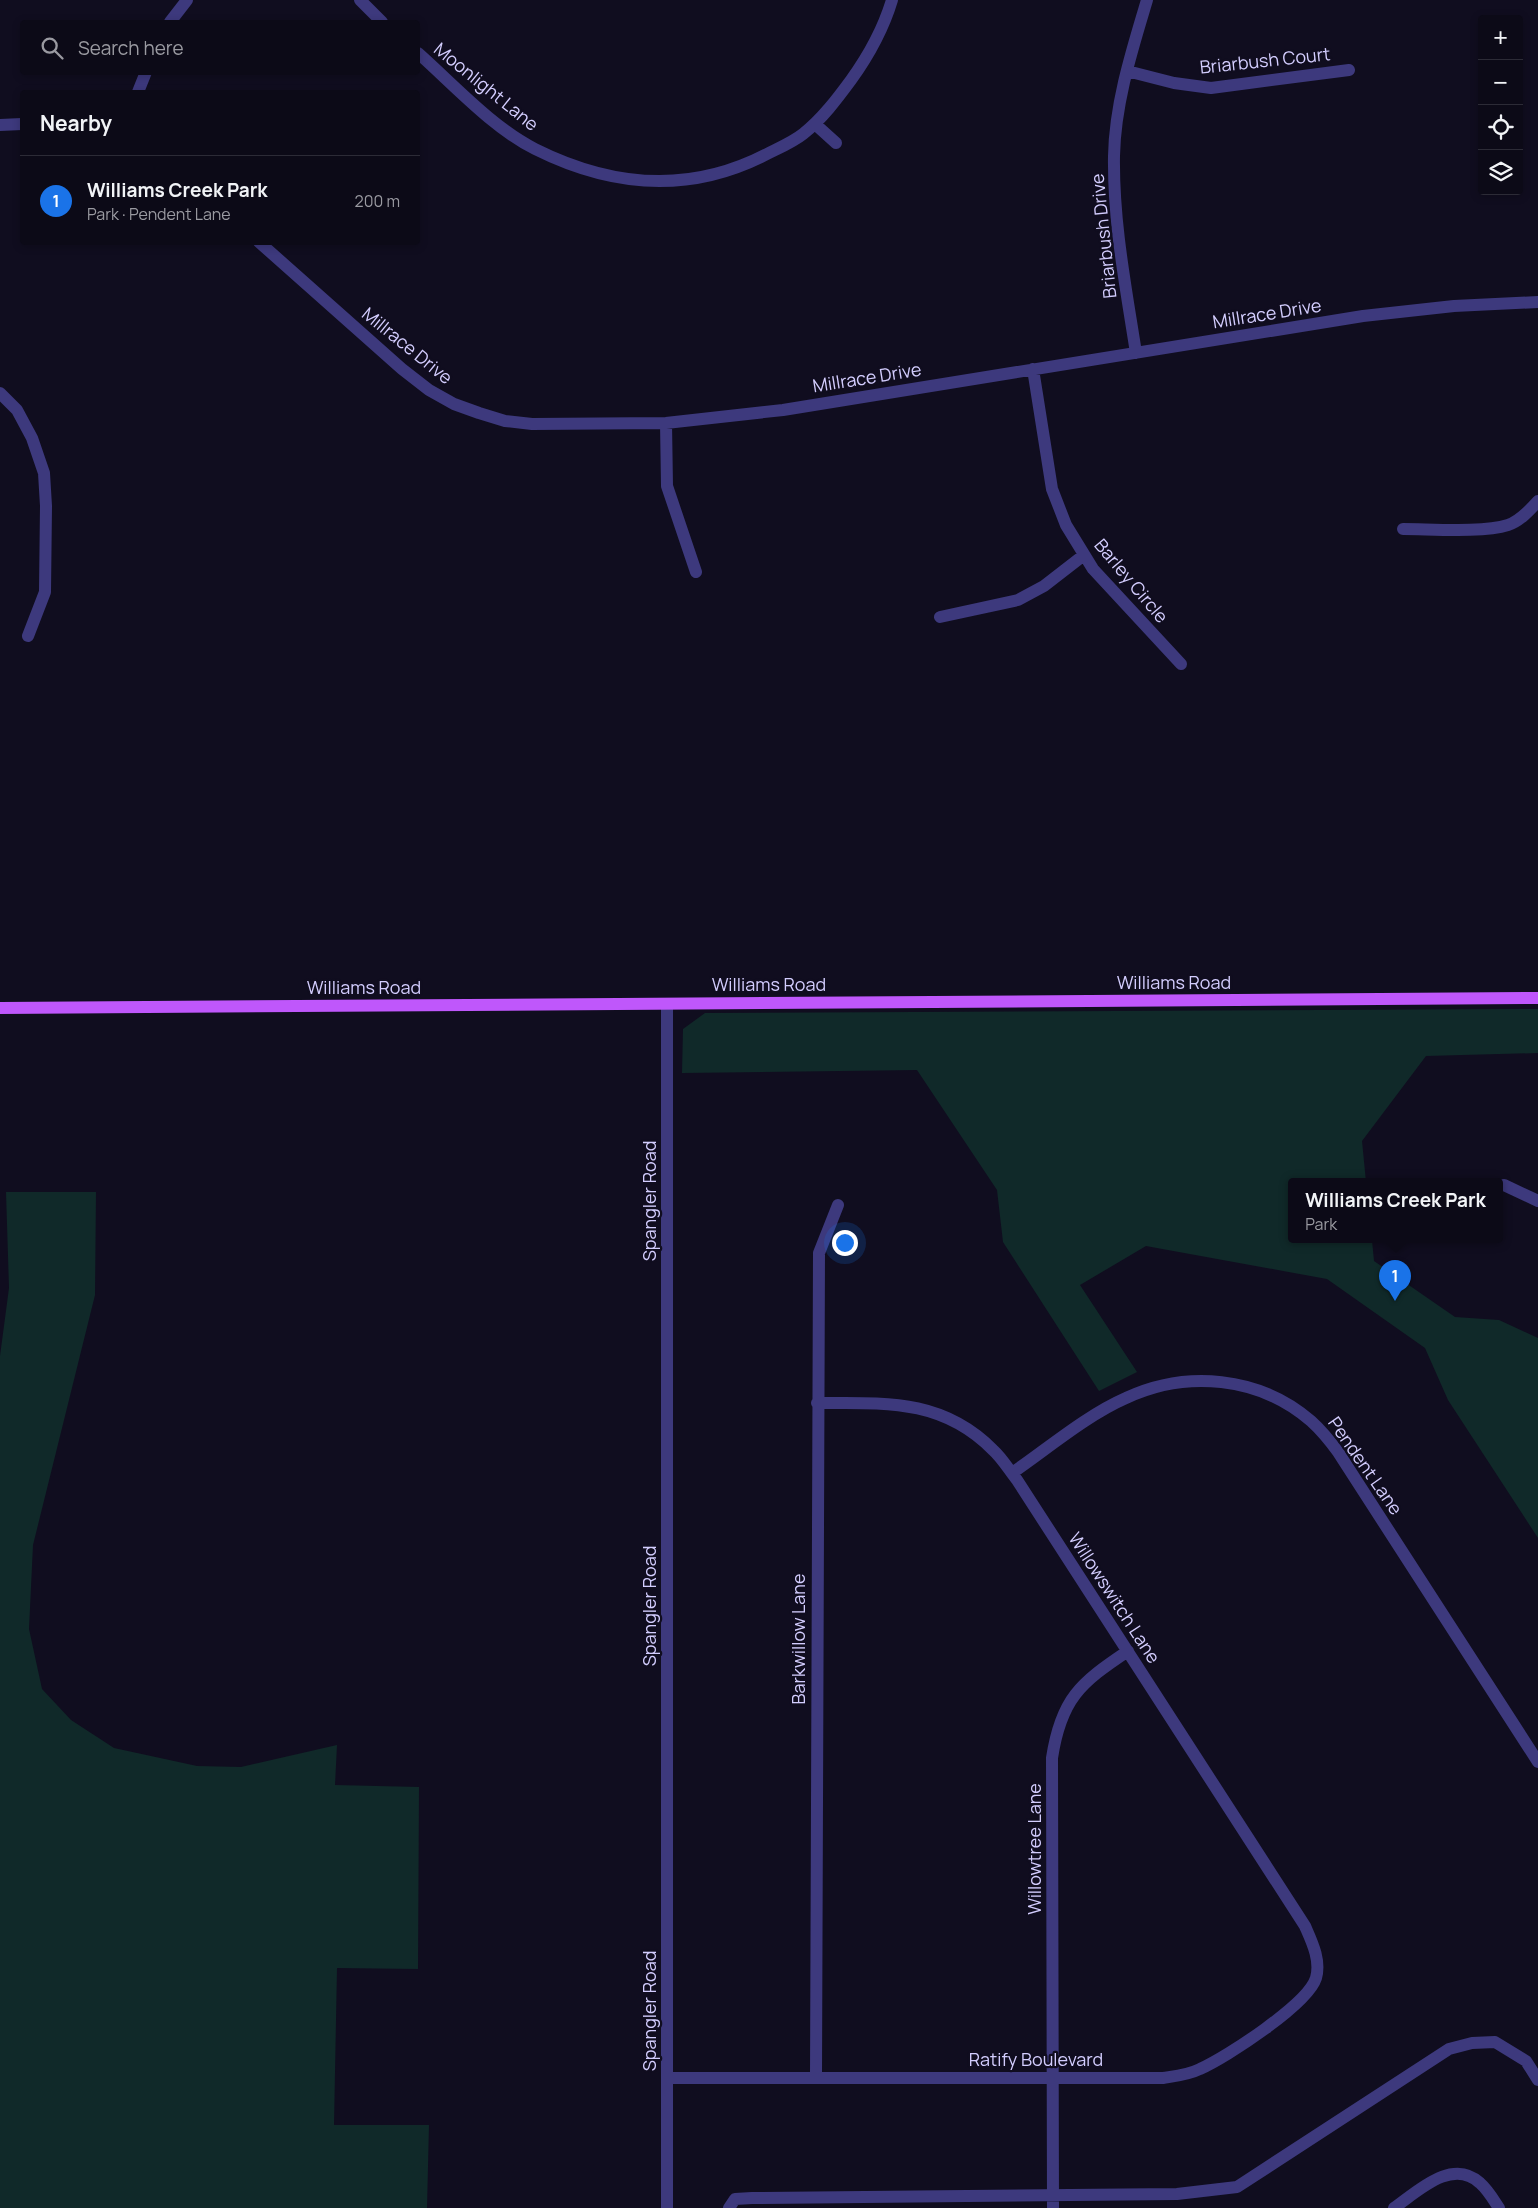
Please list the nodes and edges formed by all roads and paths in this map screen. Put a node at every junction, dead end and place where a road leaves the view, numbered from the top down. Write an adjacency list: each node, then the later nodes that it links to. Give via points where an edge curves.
1 (187, 0): 5 (street)
2 (360, 0): 6 (street)
3 (892, 0): 13 (street, Moonlight Lane, via 867,57)
4 (1147, 0): 9 (street, Briarbush Drive)
5 (172, 20)
6 (380, 20)
7 (420, 55): 13 (street, Moonlight Lane, via 503,129 533,148 594,173 625,179 682,181 729,170 780,148)
8 (1349, 70): 9 (street, Briarbush Court, via 1211,88 1183,85)
9 (1127, 71): 18 (street, Briarbush Drive, via 1114,154 1114,196)
10 (145, 75): 11 (street)
11 (139, 90)
12 (20, 124): 14 (street)
13 (814, 124): 15 (street)
14 (0, 125)
15 (836, 143)
16 (262, 245): 21 (street, Millrace Drive, via 402,369 454,404 505,422)
17 (1538, 302): 18 (street, Millrace Drive, via 1454,306 1363,316)
18 (1136, 353): 19 (street, Millrace Drive)
19 (1033, 369): 21 (street, Millrace Drive, via 783,410); 24 (street, Barley Circle, via 1052,489 1066,525)
20 (0, 393): 27 (street, via 17,410 32,438 44,473 45,592)
21 (666, 423): 25 (street, via 667,486)
22 (1538, 501): 23 (street, via 1527,514 1509,525)
23 (1403, 529)
24 (1084, 555): 26 (street, via 1044,586 1018,600); 28 (street, Barley Circle, via 1093,569)
25 (696, 572)
26 (940, 618)
27 (28, 636)
28 (1181, 664)
29 (1538, 998): 30 (main road, Williams Road)
30 (667, 1004): 31 (main road, Williams Road); 42 (street, Spangler Road)
31 (0, 1008)
32 (1504, 1185): 33 (street)
33 (1538, 1201)
34 (838, 1205): 35 (street, Barkwillow Lane, via 819,1253)
35 (817, 1403): 36 (street, Willowswitch Lane, via 881,1403 928,1410 982,1439); 40 (street, Barkwillow Lane)
36 (1012, 1473): 37 (street, Willowswitch Lane); 38 (street, Pendent Lane, via 1104,1409 1165,1384 1219,1382 1255,1389 1274,1397 1312,1422 1338,1452)
37 (1128, 1651): 39 (street, Willowswitch Lane); 41 (street, Willowtree Lane, via 1080,1687 1065,1708 1056,1732 1052,1758)
38 (1538, 1762)
39 (1305, 1926): 41 (street, Ratify Boulevard, via 1318,1967 1310,1989 1287,2013 1214,2063 1183,2076 1163,2078)
40 (816, 2077): 41 (street, Ratify Boulevard); 42 (street, Ratify Boulevard)
41 (1053, 2077): 44 (street, Willowtree Lane)
42 (668, 2078): 45 (street, Spangler Road)
43 (1538, 2080): 44 (street, via 1526,2061 1495,2042 1472,2043 1449,2050 1237,2188 1177,2194)
44 (1053, 2194): 46 (street, via 752,2198 735,2199); 47 (street, Willowtree Lane)
45 (667, 2208)
46 (729, 2208)
47 (1053, 2208)
48 (1394, 2208): 49 (street, via 1440,2176 1452,2174 1468,2176 1479,2182)
49 (1499, 2208)

